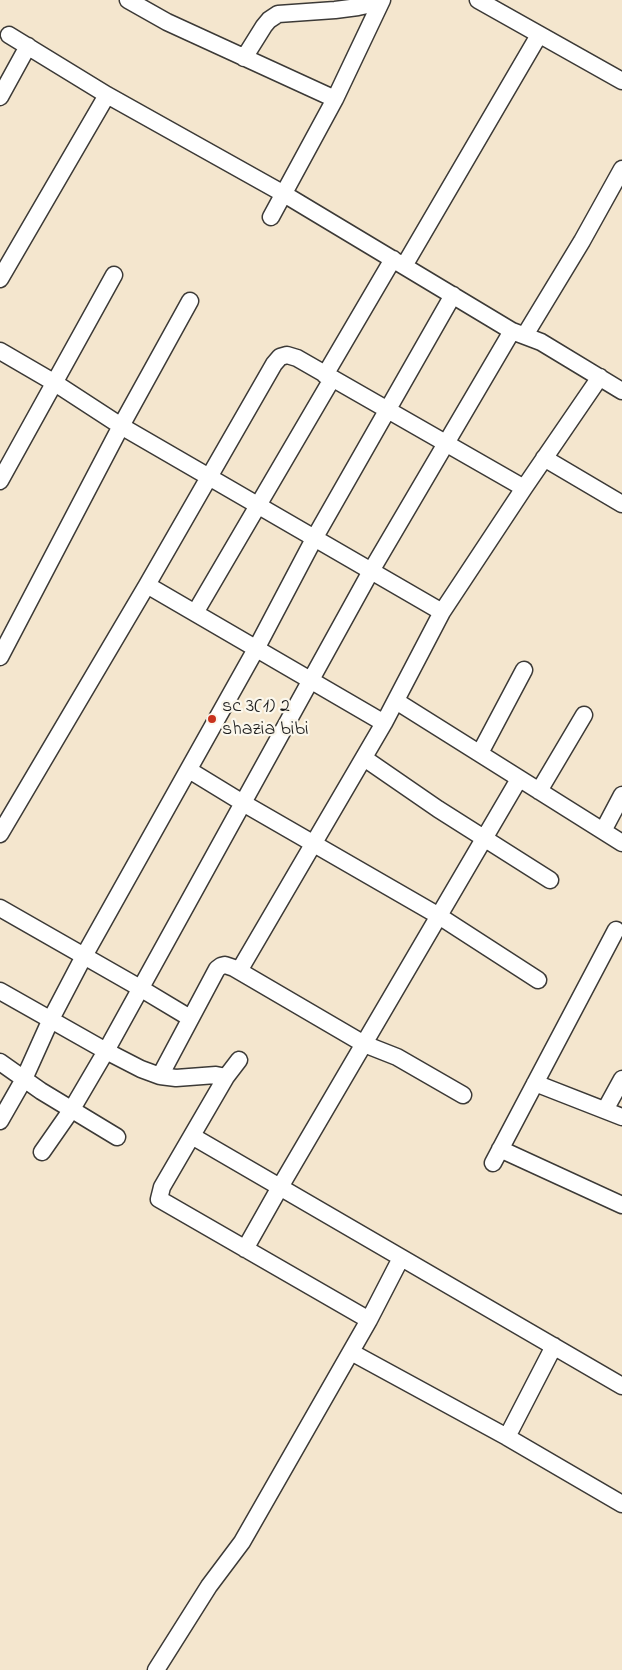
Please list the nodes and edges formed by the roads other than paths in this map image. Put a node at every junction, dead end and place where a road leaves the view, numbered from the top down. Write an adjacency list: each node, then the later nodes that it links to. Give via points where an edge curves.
1 (128, 0): 7 (street)
2 (478, 0): 5 (street)
3 (382, 1): 7 (street, via 358,8 278,14 264,26); 11 (street)
4 (9, 34): 6 (street)
5 (539, 35): 8 (street); 15 (street)
6 (28, 46): 9 (street); 10 (street)
7 (244, 58): 11 (street)
8 (622, 81)
9 (107, 95): 13 (street); 17 (street)
10 (0, 97)
11 (335, 99): 13 (street)
12 (622, 169): 20 (street, via 582,241)
13 (284, 194): 14 (street); 15 (street)
14 (272, 217)
15 (399, 262): 18 (street); 22 (street)
16 (114, 275): 24 (street)
17 (0, 279)
18 (453, 295): 20 (street); 26 (street)
19 (190, 301): 27 (street)
20 (519, 333): 23 (street, via 541,342); 28 (street)
21 (0, 351): 24 (street)
22 (328, 377): 26 (street); 30 (street, via 292,356 277,360); 33 (street)
23 (600, 378): 25 (street); 29 (street)
24 (55, 383): 27 (street); 31 (street)
25 (622, 391)
26 (387, 410): 28 (street); 35 (street)
27 (121, 426): 30 (street); 41 (street)
28 (446, 444): 32 (street); 36 (street)
29 (544, 458): 32 (street); 34 (street)
30 (210, 476): 33 (street); 37 (street)
31 (0, 481)
32 (524, 488): 38 (street)
33 (258, 504): 35 (street); 39 (street)
34 (622, 504)
35 (315, 537): 36 (street); 40 (street)
36 (371, 571): 38 (street); 43 (street)
37 (147, 585): 39 (street); 55 (street)
38 (442, 612): 44 (street)
39 (195, 613): 40 (street)
40 (256, 649): 43 (street); 49 (street)
41 (0, 657)
42 (524, 670): 47 (street)
43 (311, 680): 46 (street); 53 (street)
44 (396, 701): 46 (street); 47 (street)
45 (584, 714): 51 (street)
46 (384, 723): 48 (street)
47 (480, 754): 50 (street)
48 (364, 758): 56 (street); 58 (street)
49 (189, 770): 53 (street); 63 (street)
50 (519, 778): 51 (street); 56 (street)
51 (539, 791): 54 (street)
52 (622, 795): 54 (street)
53 (243, 803): 58 (street); 66 (street)
54 (603, 831): 57 (street)
55 (0, 834)
56 (484, 838): 59 (street); 61 (street)
57 (622, 842)
58 (314, 844): 61 (street); 64 (street)
59 (550, 880)
60 (0, 908): 63 (street)
61 (439, 916): 65 (street); 70 (street)
62 (615, 928): 78 (street)
63 (84, 956): 66 (street); 69 (street)
64 (239, 970): 68 (street, via 228,965 219,967); 70 (street)
65 (538, 980)
66 (140, 988): 68 (street); 71 (street)
67 (0, 991): 69 (street)
68 (190, 1018): 74 (street)
69 (51, 1019): 71 (street); 76 (street)
70 (364, 1044): 79 (street, via 397,1057); 87 (street)
71 (106, 1051): 74 (street); 80 (street)
72 (239, 1060): 75 (street)
73 (0, 1062): 76 (street)
74 (160, 1076): 75 (street)
75 (226, 1077): 84 (street)
76 (24, 1079): 80 (street); 83 (street)
77 (622, 1079): 81 (street)
78 (535, 1083): 81 (street); 88 (street, via 496,1156)
79 (463, 1095)
80 (72, 1109): 85 (street); 86 (street)
81 (605, 1110): 82 (street)
82 (622, 1117)
83 (0, 1121)
84 (192, 1136): 87 (street); 89 (street, via 162,1187 160,1198)
85 (117, 1137)
86 (42, 1152)
87 (280, 1187): 89 (street); 90 (street)
88 (622, 1205)
89 (245, 1248): 91 (street)
90 (401, 1258): 91 (street); 92 (street)
91 (369, 1320): 93 (street)
92 (554, 1346): 94 (street); 95 (street)
93 (351, 1352): 95 (street); 97 (street, via 242,1542 209,1586)
94 (622, 1386)
95 (507, 1437): 96 (street)
96 (622, 1504)
97 (156, 1670)

